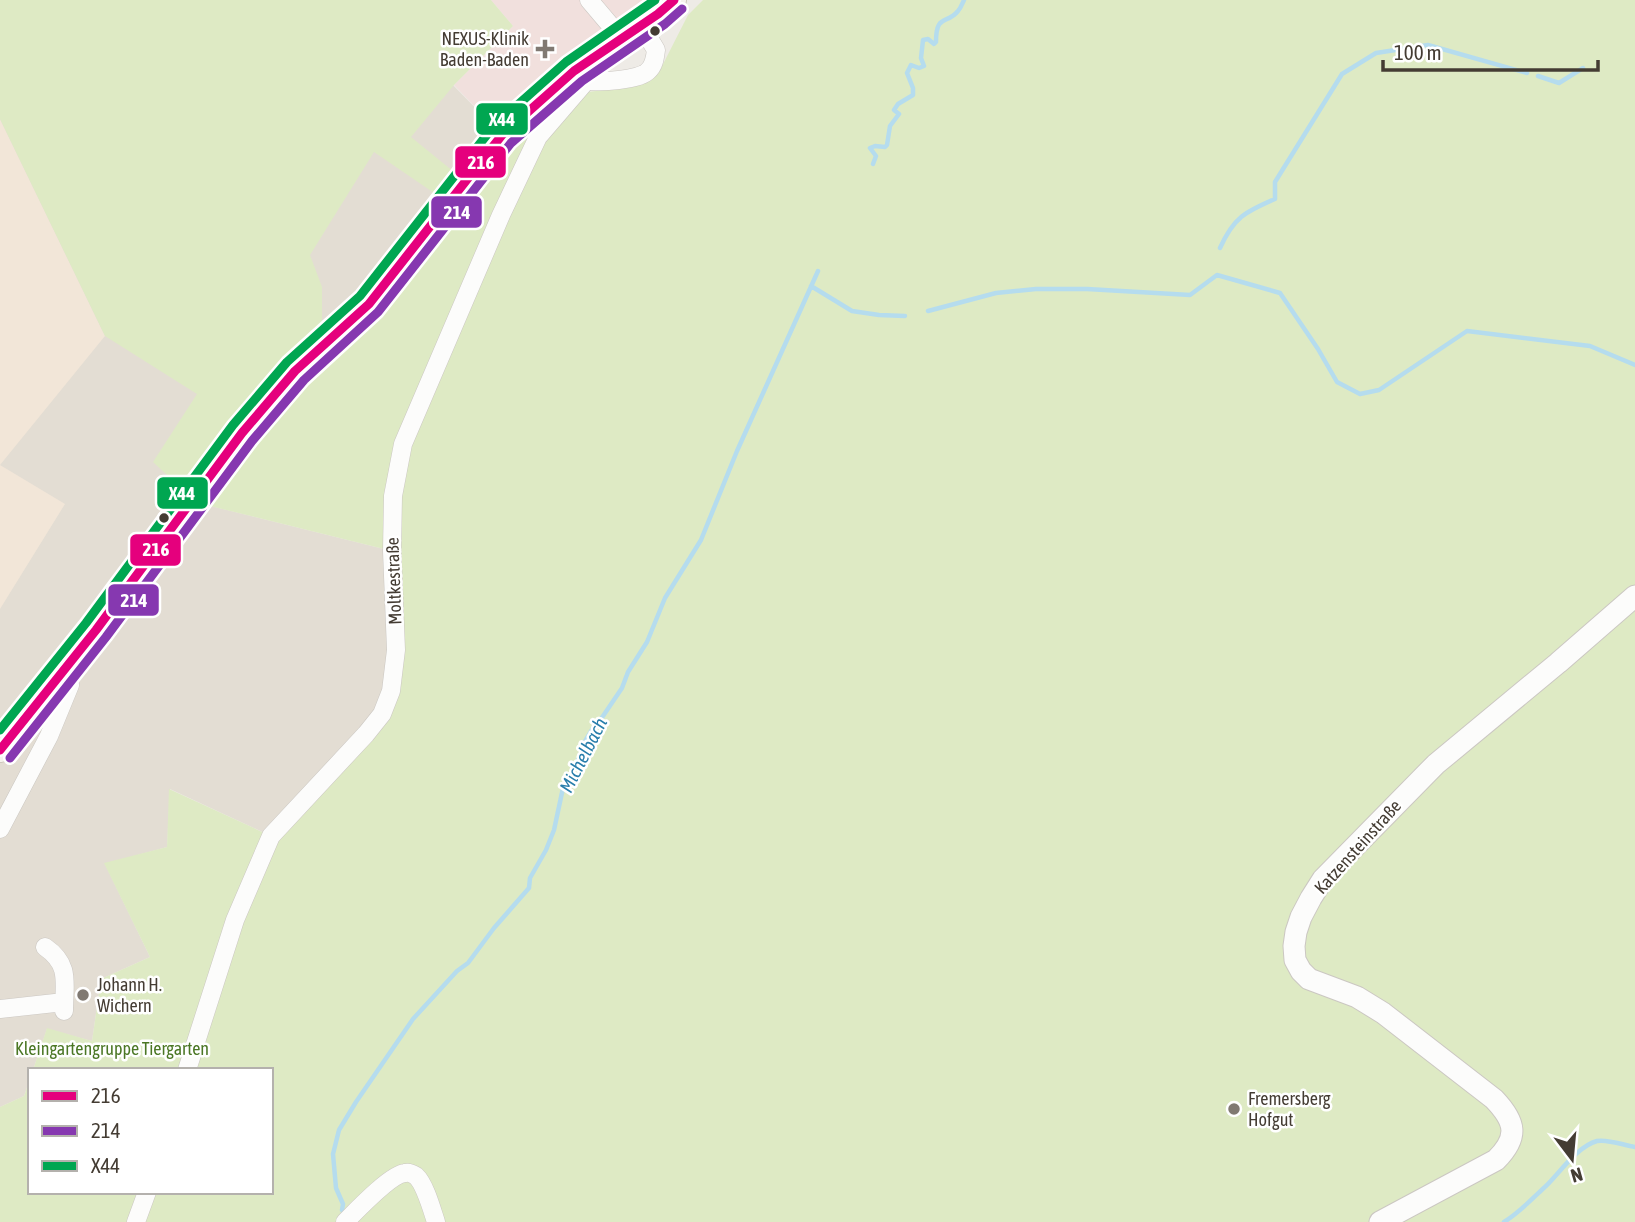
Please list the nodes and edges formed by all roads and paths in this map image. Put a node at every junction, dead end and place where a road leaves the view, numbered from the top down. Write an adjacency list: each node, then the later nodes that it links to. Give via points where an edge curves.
1 (589, 0): 3 (street)
2 (674, 0): 3 (main road)
3 (632, 32): 4 (main road); 4 (street, via 656,50 647,73 627,80)
4 (581, 76): 6 (main road, via 502,135 369,304 273,395); 11 (street, Moltkestraße, via 538,137 403,444 393,496 396,650 391,691 382,714 271,836 235,920)
5 (1635, 596): 16 (street, Katzensteinstraße, via 1436,764 1323,879 1301,918 1295,960 1309,979 1357,997 1383,1013 1494,1100 1510,1120 1511,1141 1496,1160)
6 (63, 673): 7 (main road); 8 (street, via 70,685)
7 (0, 750)
8 (0, 829)
9 (45, 947): 10 (street, via 61,962 64,1007)
10 (0, 1009)
11 (188, 1068)
12 (146, 1194): 13 (street)
13 (136, 1222)
14 (345, 1222): 15 (street, via 405,1172 420,1180)
15 (436, 1222)
16 (1380, 1222)

